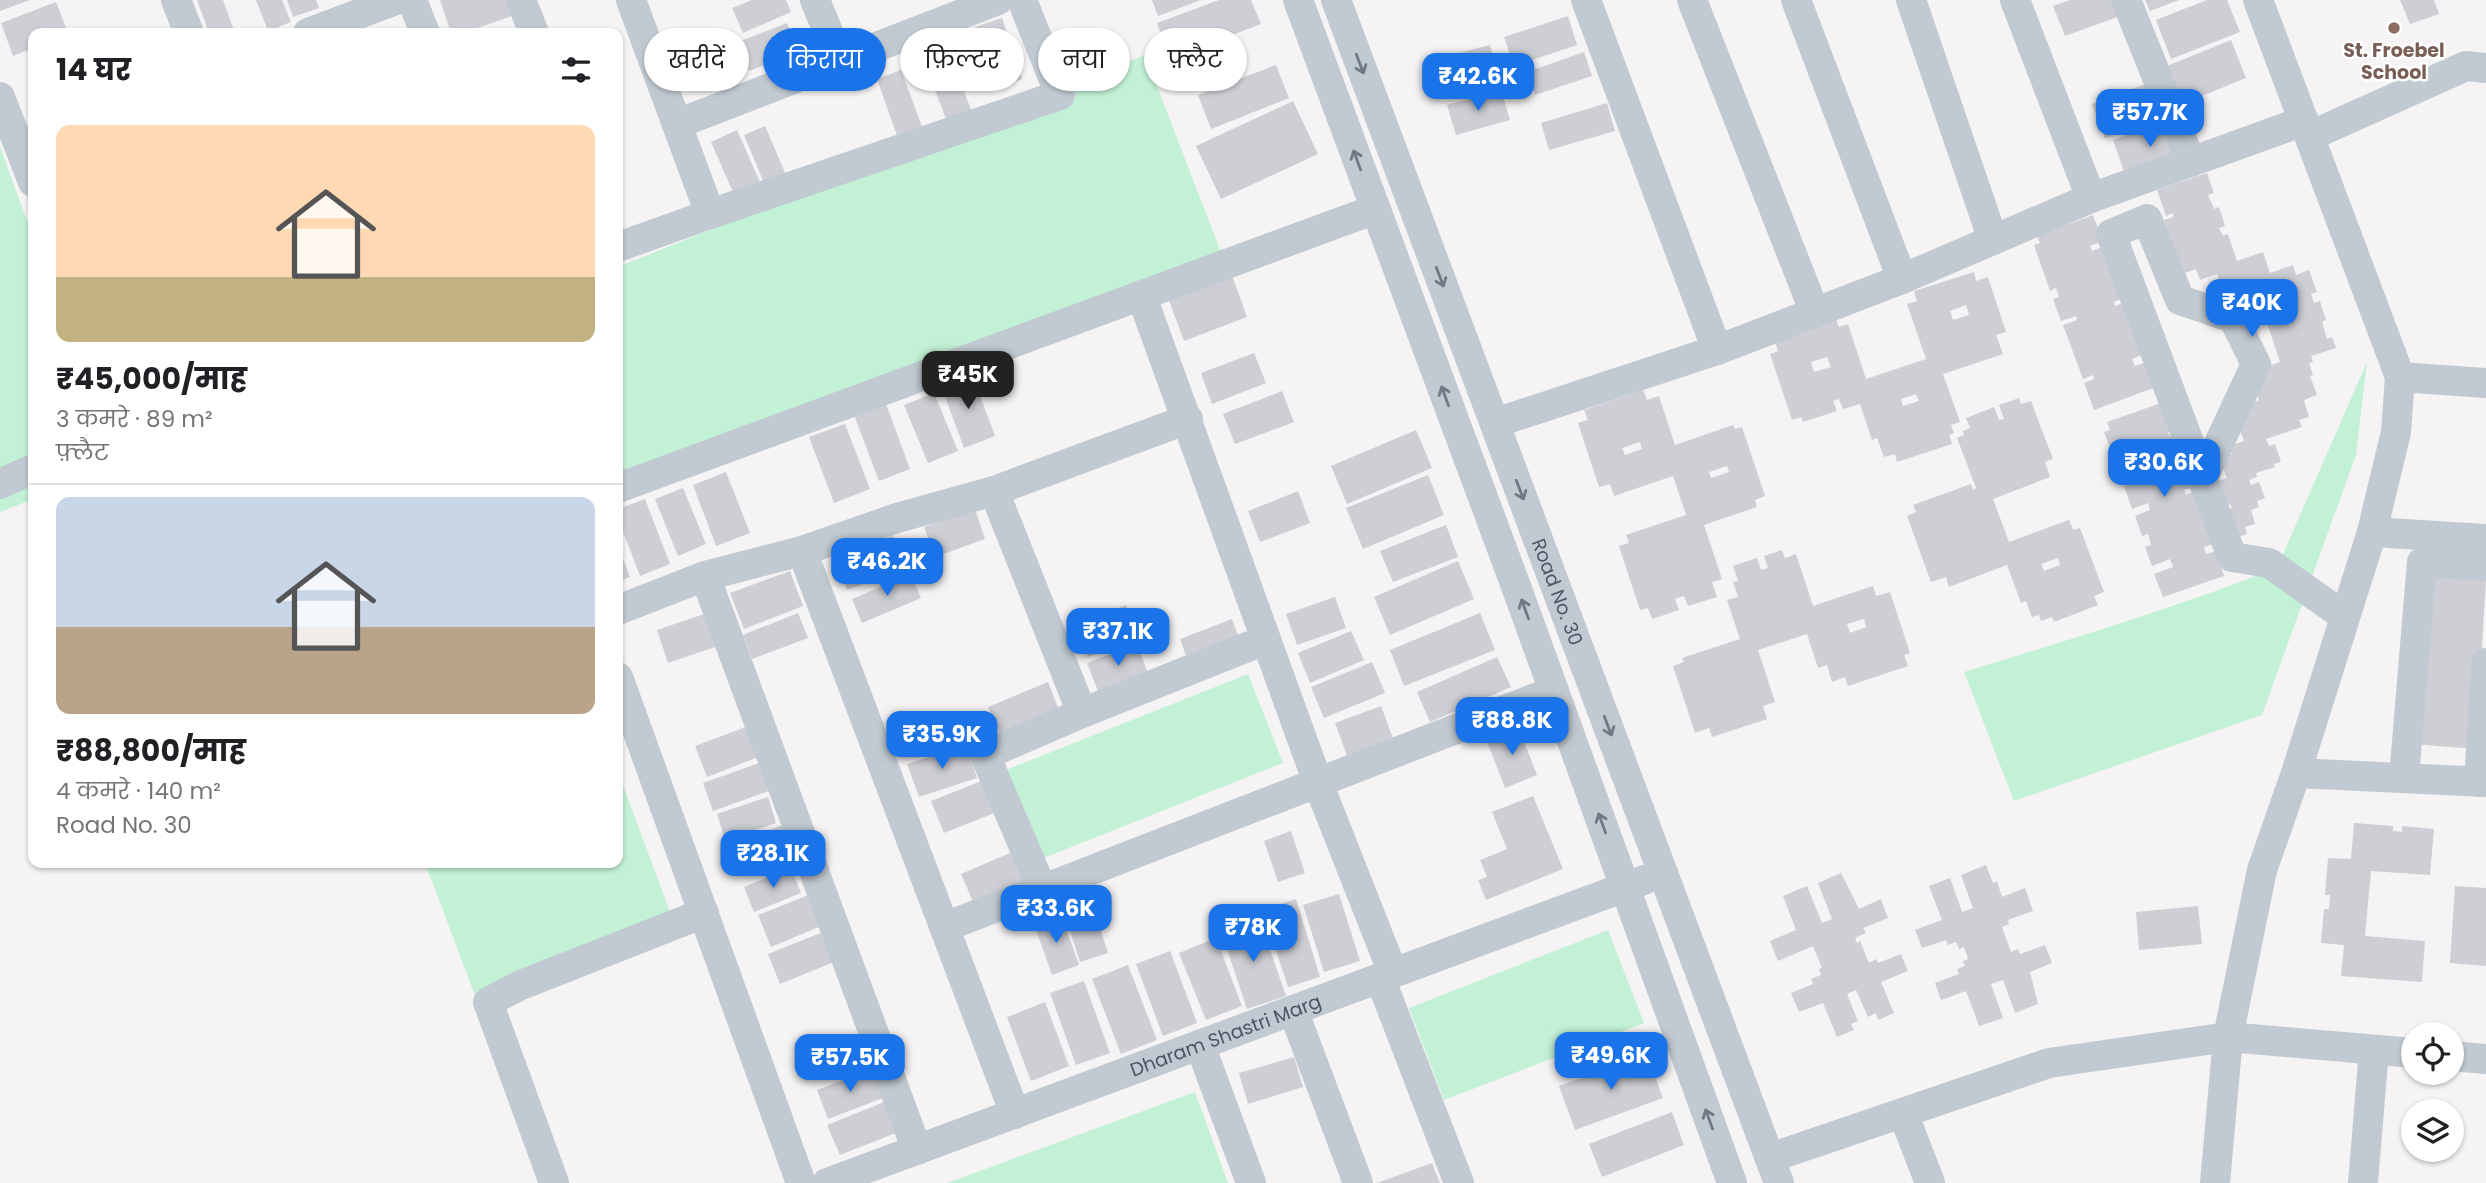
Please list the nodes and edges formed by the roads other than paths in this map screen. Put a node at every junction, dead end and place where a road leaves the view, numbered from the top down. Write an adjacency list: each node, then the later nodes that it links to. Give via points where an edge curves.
1 (176, 0): 18 (street)
2 (396, 0): 19 (street)
3 (412, 0): 20 (street)
4 (521, 0): 21 (street)
5 (631, 0): 27 (street)
6 (816, 0): 22 (street)
7 (998, 0): 23 (street)
8 (1022, 0): 33 (street, via 1060,96)
9 (1298, 0): 32 (street, Road No. 30, one-way to 9)
10 (1336, 0): 43 (street, Road No. 30, one-way to 43)
11 (1586, 0): 39 (street)
12 (1692, 0): 38 (street)
13 (1796, 0): 36 (street)
14 (1911, 0): 34 (street)
15 (2015, 0): 31 (street)
16 (2126, 0): 29 (street)
17 (2258, 0): 28 (street)
18 (187, 28)
19 (321, 28)
20 (423, 28)
21 (532, 28)
22 (827, 28)
23 (886, 43)
24 (2486, 68): 28 (street, via 2466,66)
25 (763, 91): 27 (street)
26 (0, 97): 30 (street)
27 (677, 124): 33 (street)
28 (2306, 128): 29 (street); 40 (street)
29 (2191, 162): 31 (street)
30 (28, 169)
31 (2091, 198): 34 (street)
32 (1376, 209): 37 (street); 59 (street, Road No. 30, one-way to 32)
33 (710, 214): 35 (street)
34 (1993, 240): 36 (street)
35 (623, 245)
36 (1902, 279): 38 (street)
37 (1142, 297): 42 (street); 47 (street)
38 (1815, 313): 39 (street)
39 (1717, 350): 43 (street)
40 (2400, 377): 41 (street); 49 (street, via 2396,432)
41 (2486, 383)
42 (1188, 419): 48 (street); 56 (street)
43 (1495, 423): 65 (street, Road No. 30, one-way to 65)
44 (28, 471): 46 (street)
45 (2202, 480): 45 (street, via 2112,234 2147,219 2180,300 2233,318 2256,364); 55 (street, via 2232,557 2269,563)
46 (0, 484)
47 (623, 486)
48 (994, 491): 51 (street); 60 (street)
49 (2372, 532): 50 (street); 55 (street)
50 (2486, 539)
51 (802, 551): 53 (street); 69 (street)
52 (2486, 566): 62 (street, via 2422,562)
53 (705, 576): 54 (street); 80 (street)
54 (623, 608)
55 (2344, 616): 61 (street)
56 (1265, 640): 60 (street); 64 (street)
57 (2486, 663): 63 (street)
58 (623, 691): 68 (street)
59 (1554, 691): 64 (street); 66 (street, Road No. 30, one-way to 59)
60 (1082, 713): 67 (street, via 985,755)
61 (2296, 773): 62 (street); 72 (street, via 2262,870)
62 (2404, 778): 63 (street)
63 (2483, 782)
64 (1318, 783): 67 (street); 70 (street)
65 (1664, 873): 66 (street, Dharam Shastri Marg); 81 (street, Road No. 30)
66 (1625, 887): 70 (street, Dharam Shastri Marg); 88 (street, Road No. 30, one-way to 66)
67 (1042, 890): 69 (street)
68 (704, 913): 82 (street, via 488,1002); 83 (street)
69 (945, 927): 79 (street)
70 (1387, 976): 71 (street, Dharam Shastri Marg); 87 (street)
71 (1293, 1010): 73 (street, Dharam Shastri Marg); 86 (street)
72 (2228, 1037): 74 (street); 78 (street, via 2049,1063); 90 (street)
73 (1200, 1045): 79 (street, Dharam Shastri Marg); 85 (street)
74 (2374, 1050): 75 (street); 91 (street)
75 (2401, 1052)
76 (2464, 1057): 77 (street)
77 (2486, 1059)
78 (1903, 1113): 81 (street); 89 (street)
79 (1015, 1114): 80 (street, Dharam Shastri Marg)
80 (916, 1150): 84 (street, Dharam Shastri Marg)
81 (1774, 1170)
82 (554, 1183)
83 (802, 1183)
84 (827, 1183)
85 (1251, 1183)
86 (1358, 1183)
87 (1459, 1183)
88 (1732, 1183)
89 (1930, 1183)
90 (2215, 1183)
91 (2363, 1183)

